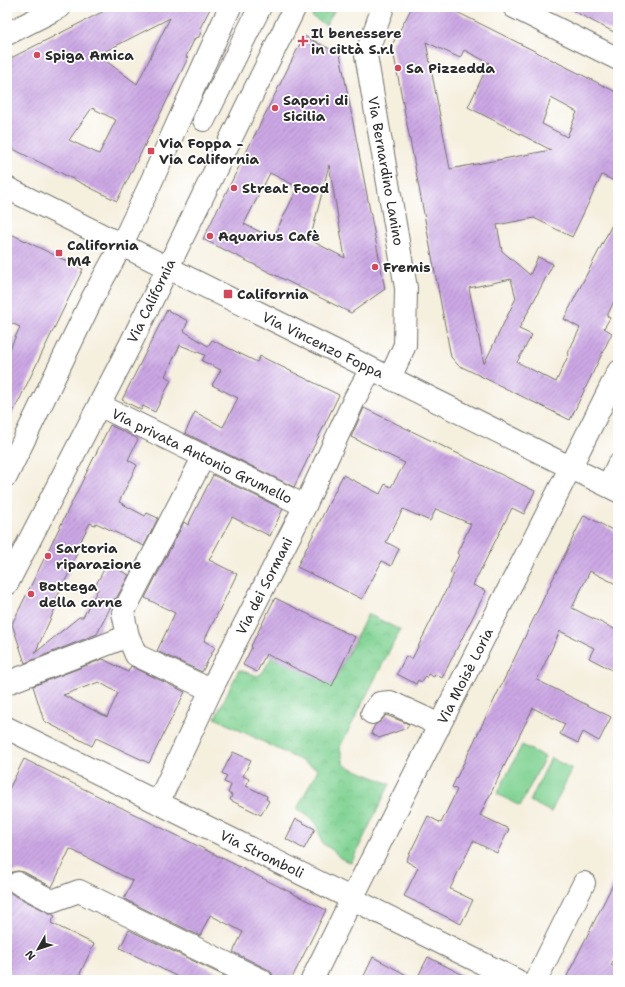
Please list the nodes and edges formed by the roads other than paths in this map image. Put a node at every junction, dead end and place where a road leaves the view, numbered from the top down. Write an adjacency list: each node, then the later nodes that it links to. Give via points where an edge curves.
1 (230, 7): 11 (street)
2 (383, 7): 15 (street, Via Bernardino Lanino, via 366,56 406,288 405,345)
3 (514, 7): 8 (street)
4 (55, 8): 7 (street)
5 (259, 9): 9 (street)
6 (292, 12): 12 (street, Via California)
7 (7, 34)
8 (618, 59)
9 (204, 120)
10 (7, 188): 11 (street, Via Vincenzo Foppa)
11 (122, 244): 12 (street, Via Vincenzo Foppa); 20 (street, via 92,298)
12 (167, 269): 13 (street, Via Vincenzo Foppa); 16 (street, Via California)
13 (371, 369): 15 (street, Via Vincenzo Foppa); 22 (street, Via dei Sormani)
14 (618, 372): 19 (street, Via Moisè Loria)
15 (390, 378): 19 (street, Via Vincenzo Foppa)
16 (99, 405): 17 (street, Via privata Antonio Grumello); 23 (street, Via California)
17 (204, 456): 22 (street, Via privata Antonio Grumello); 24 (street, via 123,613)
18 (618, 465): 21 (street)
19 (571, 467): 21 (street, Via Vincenzo Foppa); 28 (street, Via Moisè Loria)
20 (7, 475)
21 (613, 488)
22 (305, 506): 26 (street, Via dei Sormani)
23 (7, 584)
24 (128, 636): 25 (street); 26 (street, via 136,655)
25 (7, 683)
26 (212, 690): 30 (street, Via dei Sormani)
27 (372, 713): 28 (street, via 380,703 390,702)
28 (439, 726): 33 (street, Via Moisè Loria)
29 (7, 728): 30 (street, Via Stromboli)
30 (158, 803): 33 (street, Via Stromboli)
31 (18, 883): 34 (street, via 52,901 78,891)
32 (584, 883): 37 (street)
33 (352, 898): 35 (street, Via Moisè Loria); 36 (street, Via Stromboli)
34 (261, 980)
35 (312, 980)
36 (516, 980)
37 (536, 980)

